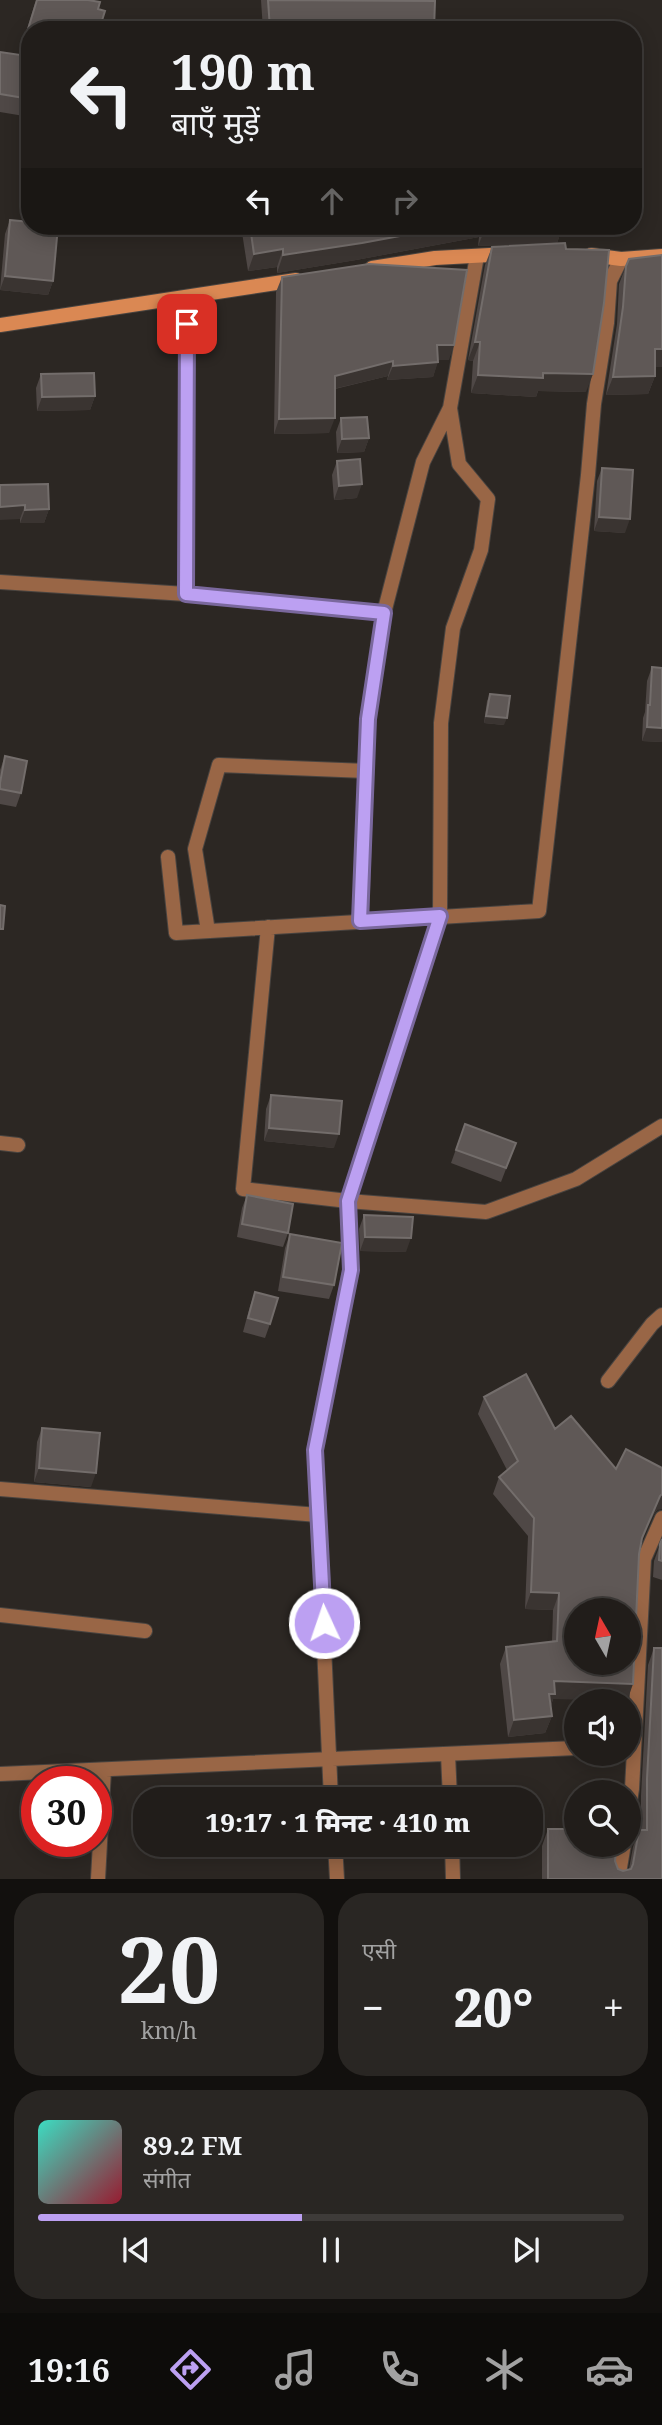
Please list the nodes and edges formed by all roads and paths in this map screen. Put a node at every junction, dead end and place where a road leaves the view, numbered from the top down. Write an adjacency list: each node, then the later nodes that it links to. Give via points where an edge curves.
1 (574, 253): 5 (street)
2 (526, 254): 3 (street)
3 (477, 256): 6 (street); 10 (street)
4 (662, 256): 5 (street)
5 (621, 259): 16 (street, via 610,281 594,404 539,911)
6 (355, 271)
7 (315, 277): 8 (street)
8 (187, 297): 9 (street); 12 (street)
9 (0, 325)
10 (450, 408): 13 (street, via 423,462); 16 (street, via 459,464 488,499 481,550 453,628 441,723)
11 (0, 582): 12 (street)
12 (186, 594): 13 (street)
13 (384, 613): 14 (street, via 368,719)
14 (366, 771): 17 (street); 19 (street, via 219,765 195,849)
15 (168, 857): 19 (street, via 176,933)
16 (440, 916): 17 (street); 23 (street)
17 (360, 921): 18 (street)
18 (268, 927): 19 (street); 23 (street, via 243,1189)
19 (208, 931)
20 (662, 1126): 23 (street, via 576,1178 486,1212)
21 (0, 1143): 22 (street)
22 (18, 1145)
23 (348, 1201): 27 (street, via 351,1270 315,1450)
24 (662, 1315): 25 (street)
25 (608, 1381)
26 (0, 1489): 27 (street)
27 (318, 1515): 34 (street)
28 (662, 1518): 31 (street, via 644,1559)
29 (0, 1615): 30 (street)
30 (145, 1631)
31 (635, 1689)
32 (564, 1748): 33 (street)
33 (449, 1754): 34 (street); 39 (street)
34 (328, 1760): 35 (street); 38 (street)
35 (112, 1770)
36 (21, 1773): 37 (street)
37 (0, 1774)
38 (330, 1787)
39 (450, 1787)
40 (99, 1857): 44 (street)
41 (336, 1857): 45 (street)
42 (452, 1857): 46 (street)
43 (622, 1857): 47 (street)
44 (98, 1879)
45 (337, 1879)
46 (453, 1879)
47 (618, 1879)

